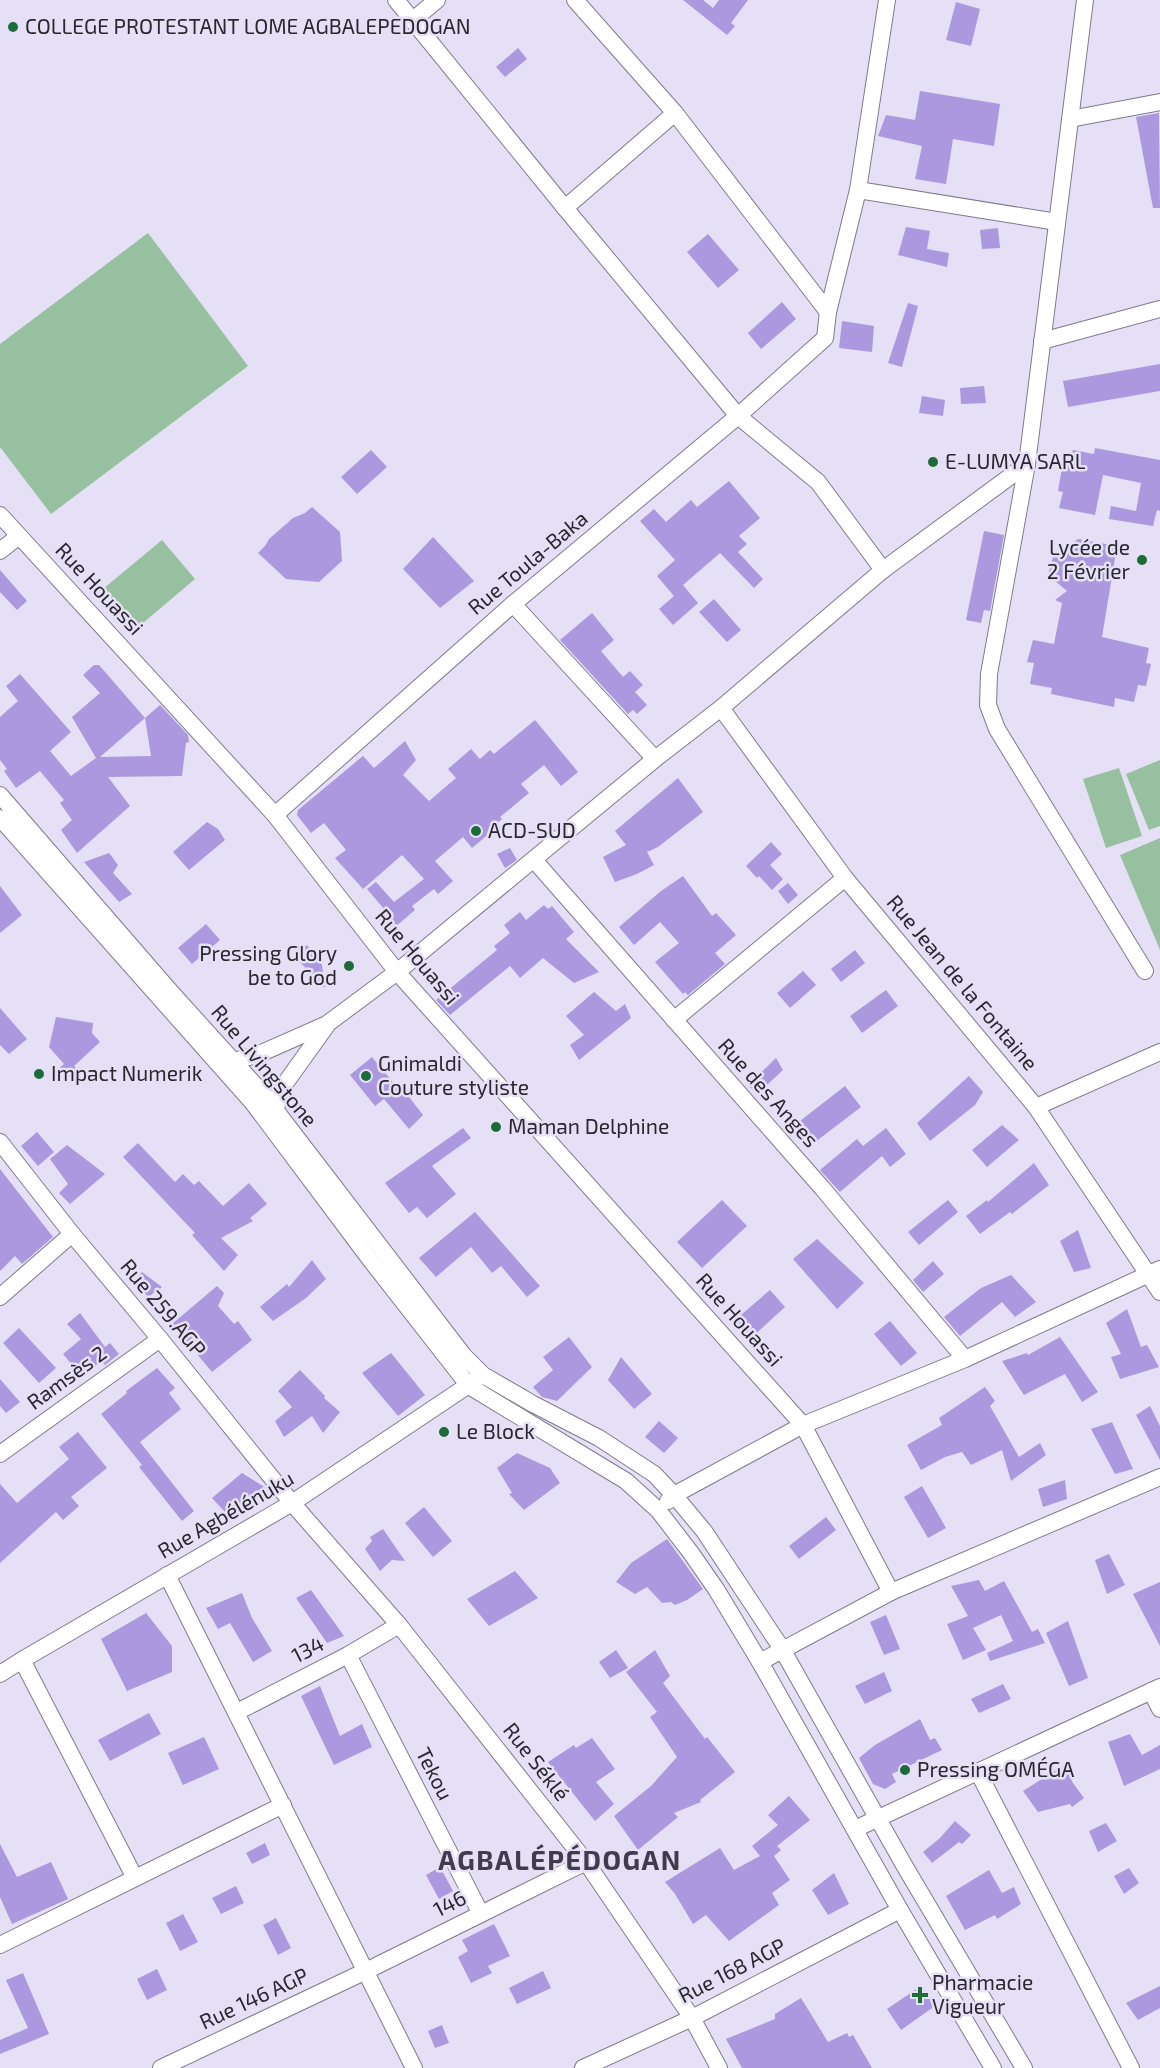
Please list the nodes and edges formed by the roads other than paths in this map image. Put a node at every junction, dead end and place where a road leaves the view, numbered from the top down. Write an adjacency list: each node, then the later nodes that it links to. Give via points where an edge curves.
1 (396, 0): 6 (street)
2 (437, 0): 6 (street)
3 (575, 0): 8 (street)
4 (887, 0): 10 (street, Rue Toula-Baka)
5 (1085, 0): 9 (street)
6 (413, 20): 11 (street)
7 (1160, 102): 9 (street)
8 (675, 113): 11 (street); 14 (street)
9 (1070, 119): 12 (street)
10 (858, 190): 12 (street); 14 (street, Rue Toula-Baka)
11 (565, 208): 16 (street)
12 (1057, 222): 15 (street)
13 (1160, 309): 15 (street)
14 (828, 312): 16 (street, Rue Toula-Baka, via 825,338)
15 (1042, 341): 17 (street)
16 (738, 416): 21 (street, via 818,482); 22 (street, Rue Toula-Baka)
17 (1027, 464): 21 (street); 30 (street, via 989,674 988,705 997,729)
18 (0, 515): 19 (street, Rue Houassi)
19 (19, 536): 20 (street); 26 (street, Rue Houassi)
20 (0, 551)
21 (883, 570): 23 (street)
22 (513, 604): 24 (street); 26 (street, Rue Toula-Baka)
23 (721, 708): 24 (street); 29 (street, Rue Jean de la Fontaine)
24 (655, 759): 28 (street)
25 (1, 799): 35 (street, Rue Livingstone)
26 (275, 815): 31 (street, Rue Houassi)
27 (0, 818): 36 (street, Rue Livingstone)
28 (534, 860): 31 (street); 32 (street, Rue des Anges)
29 (845, 878): 32 (street); 37 (street, Rue Jean de la Fontaine)
30 (1145, 971)
31 (397, 972): 33 (street); 48 (street, Rue Houassi)
32 (674, 1020): 45 (street, Rue des Anges)
33 (327, 1024): 35 (street); 38 (street, via 279,1092)
34 (1160, 1052): 37 (street)
35 (233, 1061): 36 (street, Rue Livingstone)
36 (259, 1099): 38 (street, Rue Livingstone); 47 (street, Rue Livingstone, via 376,1267)
37 (1036, 1107): 41 (street, Rue Jean de la Fontaine)
38 (276, 1110): 46 (street, Rue Livingstone, via 380,1249)
39 (0, 1142): 40 (street, Rue 259.AGP)
40 (72, 1234): 43 (street); 44 (street, Rue 259.AGP)
41 (1155, 1272): 42 (street, Rue Jean de la Fontaine); 45 (street)
42 (1160, 1292)
43 (0, 1297)
44 (160, 1339): 49 (street, Ramsès 2); 52 (street, Rue 259.AGP)
45 (965, 1359): 48 (street)
46 (483, 1375): 47 (street, Rue Agbélénuku); 51 (street, Rue Livingstone, via 627,1455 654,1474)
47 (469, 1386): 52 (street, Rue Agbélénuku); 53 (street, via 626,1481)
48 (803, 1425): 51 (street); 55 (street, Rue Houassi)
49 (0, 1454)
50 (1160, 1477): 55 (street)
51 (674, 1495): 53 (street); 57 (street, Rue Livingstone, via 722,1556)
52 (292, 1503): 54 (street, Rue Agbélénuku); 56 (street, Rue Séklé)
53 (658, 1510): 60 (street, via 704,1571)
54 (167, 1575): 59 (street, Rue Agbélénuku); 64 (street)
55 (891, 1592): 57 (street)
56 (399, 1625): 58 (street, 134); 69 (street, Rue Séklé)
57 (782, 1649): 60 (street); 67 (street, Rue Livingstone)
58 (348, 1655): 64 (street, 134); 72 (street, Tekou)
59 (22, 1660): 61 (street, Rue Agbélénuku); 70 (street)
60 (760, 1662): 68 (street)
61 (0, 1674)
62 (1156, 1689): 63 (street); 65 (street)
63 (1160, 1708)
64 (237, 1712): 66 (street)
65 (978, 1772): 67 (street); 82 (street)
66 (283, 1805): 70 (street); 74 (street)
67 (877, 1817): 68 (street); 81 (street, Rue Livingstone)
68 (855, 1828): 71 (street)
69 (586, 1862): 72 (street, 146); 75 (street, Rue Séklé)
70 (135, 1878): 73 (street)
71 (900, 1910): 75 (street, Rue 168 AGP); 80 (street)
72 (481, 1914): 74 (street, 146)
73 (0, 1945)
74 (366, 1971): 76 (street, Rue 146 AGP); 77 (street)
75 (692, 2018): 78 (street, Rue 168 AGP); 79 (street, Rue Séklé)
76 (161, 2068)
77 (414, 2068)
78 (583, 2068)
79 (719, 2068)
80 (993, 2068)
81 (1024, 2068)
82 (1131, 2068)

